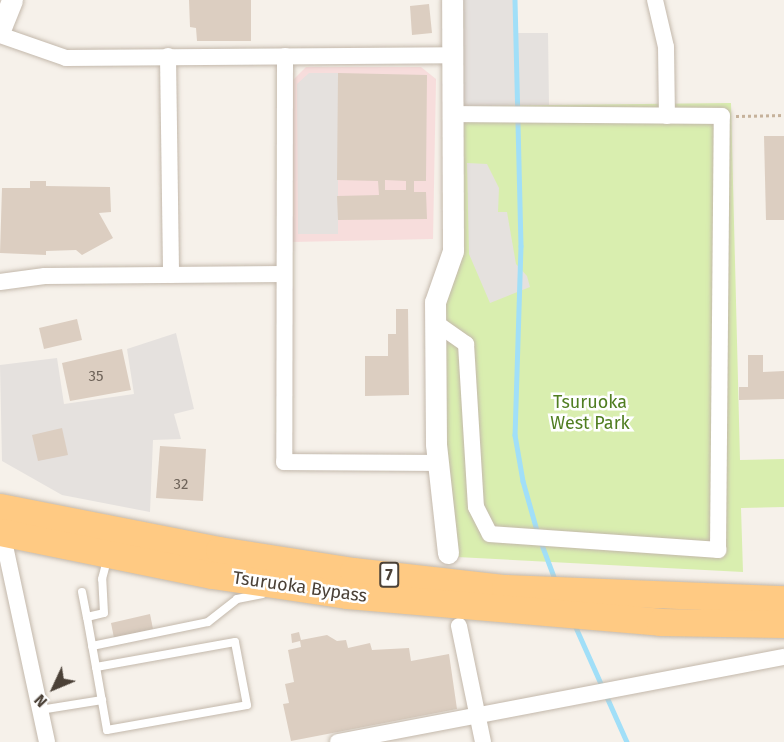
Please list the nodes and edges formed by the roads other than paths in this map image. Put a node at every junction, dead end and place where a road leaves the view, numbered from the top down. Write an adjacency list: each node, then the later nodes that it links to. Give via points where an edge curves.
1 (12, 0): 4 (street)
2 (452, 0): 6 (street)
3 (655, 0): 10 (street, via 666,47)
4 (0, 30)
5 (0, 35): 7 (street, via 66,58)
6 (453, 55): 8 (street); 9 (street)
7 (168, 56): 8 (street); 12 (street)
8 (285, 56): 11 (street)
9 (453, 114): 10 (street); 14 (street, via 453,251 435,302)
10 (667, 116): 14 (street, via 722,116 718,550 490,534 476,507 466,344)
11 (284, 274): 12 (street); 15 (street, via 284,462)
12 (171, 275): 13 (street, via 45,276)
13 (0, 282)
14 (436, 323): 15 (street)
15 (437, 463): 17 (street)
16 (0, 524): 18 (highway, Tsuruoka Bypass / 7); 21 (highway, Tsuruoka Bypass / 7, via 505,588); 29 (street)
17 (448, 553)
18 (109, 556): 20 (highway, Tsuruoka Bypass / 7); 22 (lane, via 102,579 104,613)
19 (82, 592): 22 (lane)
20 (347, 595): 23 (highway, Tsuruoka Bypass / 7, via 660,622); 25 (lane, via 246,596 208,622)
21 (784, 599)
22 (87, 617): 25 (lane)
23 (784, 624)
24 (459, 626): 30 (street)
25 (92, 646): 27 (lane)
26 (784, 657): 30 (street)
27 (96, 667): 28 (lane); 28 (lane, via 235,642 247,705 107,730)
28 (102, 700): 29 (lane)
29 (40, 711): 31 (street)
30 (478, 714): 32 (street); 33 (street)
31 (47, 742)
32 (338, 742)
33 (483, 742)

